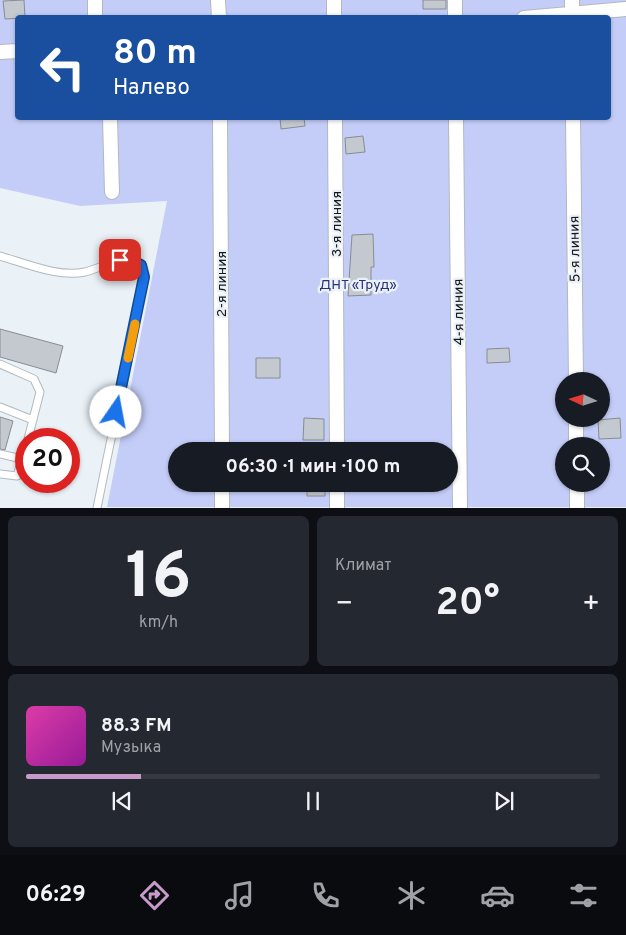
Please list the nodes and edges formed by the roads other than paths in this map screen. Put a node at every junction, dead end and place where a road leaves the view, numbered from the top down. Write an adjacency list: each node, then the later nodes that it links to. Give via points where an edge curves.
1 (95, 0): 7 (street)
2 (218, 0): 8 (street)
3 (334, 0): 9 (street)
4 (454, 0): 10 (street)
5 (626, 9): 6 (street)
6 (572, 10): 11 (street)
7 (95, 15)
8 (219, 15)
9 (334, 15)
10 (455, 15)
11 (542, 15)
12 (15, 51): 13 (street)
13 (0, 52)
14 (110, 120): 19 (street)
15 (220, 120): 26 (street, 2-я линия)
16 (335, 120): 27 (street, 3-я линия)
17 (456, 120): 38 (street, 4-я линия)
18 (573, 120): 22 (street, 5-я линия)
19 (112, 192)
20 (0, 256): 35 (lane, via 60,272 83,272 120,260 141,265 144,277)
21 (0, 364): 24 (lane, via 34,379 40,392)
22 (576, 372)
23 (0, 407): 24 (lane)
24 (33, 420): 25 (lane)
25 (31, 428)
26 (222, 442)
27 (337, 442)
28 (0, 454): 29 (lane)
29 (15, 457)
30 (0, 474): 31 (lane)
31 (15, 476)
32 (222, 492): 36 (street)
33 (337, 492): 37 (street)
34 (577, 492): 39 (street)
35 (97, 508)
36 (222, 508)
37 (337, 508)
38 (460, 508)
39 (577, 508)

